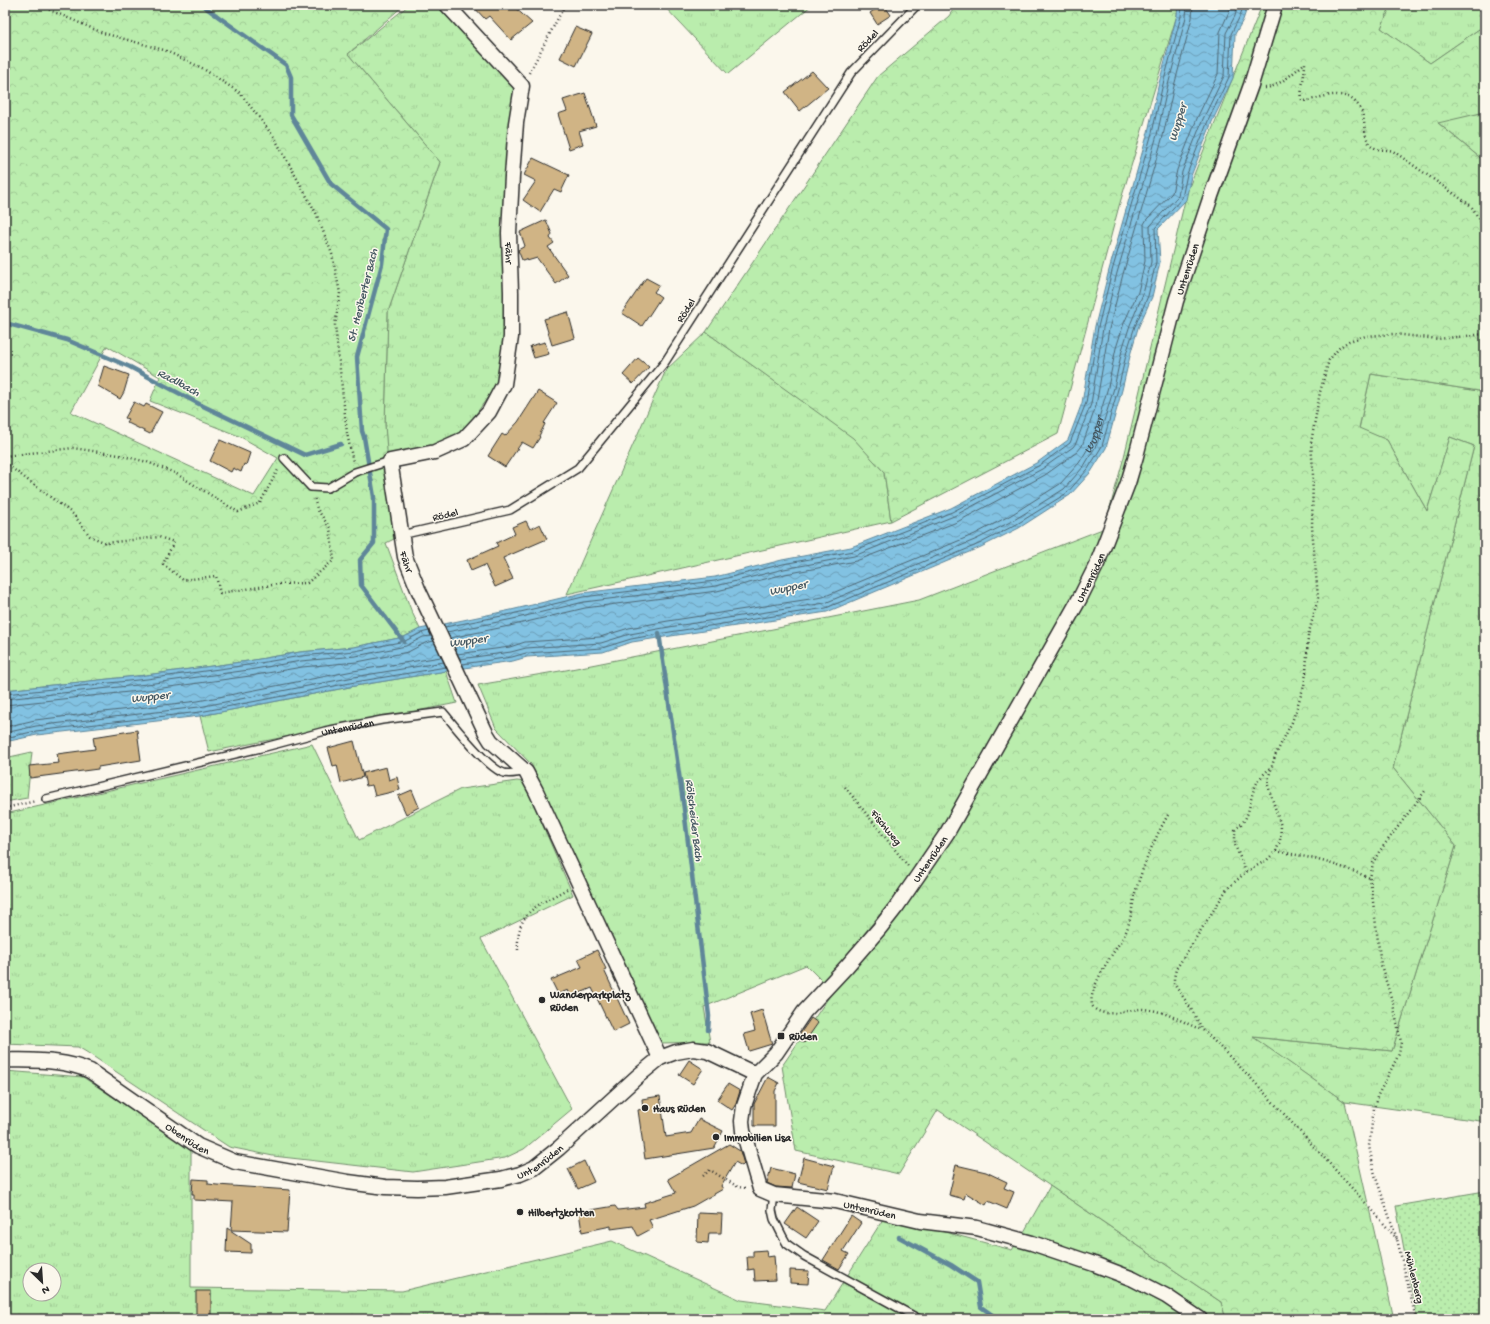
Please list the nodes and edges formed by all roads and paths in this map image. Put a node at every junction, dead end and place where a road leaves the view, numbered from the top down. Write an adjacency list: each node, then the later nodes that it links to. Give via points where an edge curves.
1 (38, 5): 14 (path, via 103,33 164,50 202,68 240,93 274,137 316,213 332,254 340,293 335,325 347,433)
2 (447, 5): 7 (street)
3 (565, 5): 7 (path)
4 (917, 5): 16 (lane, Rödel, via 851,73 665,362 578,468 510,510)
5 (1275, 5): 6 (street, Untenrüden)
6 (1251, 85): 8 (path, via 1271,88 1305,63 1302,100 1335,94 1348,97 1360,109 1368,143 1374,148 1393,151 1470,205); 26 (street, Untenrüden, via 1176,301 1136,456 1097,564 947,833)
7 (522, 86): 12 (street, Fähr, via 512,176 509,233 511,337 504,384 489,412 464,439 435,452)
8 (1485, 226)
9 (1485, 334): 17 (path, via 1438,340 1394,334 1366,336 1349,341 1329,360 1311,442 1312,527 1318,598 1308,636 1304,686 1292,722)
10 (5, 456): 11 (path, via 72,448 119,455 175,473 238,512 260,503)
11 (284, 458): 15 (lane)
12 (390, 460): 14 (lane, Fähr); 16 (street, Fähr)
13 (5, 463): 15 (path, via 73,514 90,536 106,543 159,537 174,542 163,564 183,580 216,576 220,593 279,584 307,583 334,560 330,528 318,509)
14 (359, 470): 15 (lane, Fähr, via 328,488)
15 (311, 487)
16 (401, 535): 18 (street, Fähr, via 405,557 418,589 491,742)
17 (1271, 768): 24 (path, via 1268,785 1281,826); 25 (path, via 1261,776 1255,786 1245,822 1235,830 1235,845)
18 (526, 772): 21 (lane, Untenrüden, via 504,773 491,766 443,712 348,726); 28 (street)
19 (845, 787): 26 (path, Fischweg)
20 (1425, 791): 27 (path, via 1379,852 1373,863)
21 (46, 799): 22 (path)
22 (5, 808)
23 (1168, 815): 30 (path, via 1157,834 1140,876 1125,934 1096,981 1092,1005 1099,1011 1110,1013 1142,1009 1157,1011)
24 (1276, 851): 25 (path, via 1268,860); 27 (path, via 1340,865)
25 (1246, 872): 30 (path, via 1220,897 1175,974 1174,984)
26 (917, 877): 33 (street, Untenrüden, via 879,929 804,1012 776,1053)
27 (1370, 878): 38 (path, Mühlenberg, via 1381,965 1401,1042 1399,1054 1374,1108 1369,1146 1374,1174)
28 (579, 882): 29 (path, via 528,913 521,924); 31 (street)
29 (518, 950)
30 (1203, 1030): 38 (path, via 1249,1076)
31 (660, 1058): 33 (street, Untenrüden, via 686,1049 701,1049); 35 (street, Untenrüden, via 534,1168 501,1179 445,1187)
32 (5, 1060): 35 (street, Obenrüden, via 65,1062 90,1071 198,1146 235,1162)
33 (755, 1074): 36 (street, Untenrüden, via 744,1106 742,1121)
34 (703, 1176): 36 (path, via 710,1170 738,1187)
35 (385, 1187)
36 (760, 1189): 37 (street, Untenrüden)
37 (774, 1195): 39 (lane, via 774,1219 787,1244 804,1256); 40 (street, Untenrüden, via 835,1201 920,1221 977,1228 1032,1243 1150,1287)
38 (1397, 1239): 41 (path, Mühlenberg)
39 (919, 1319)
40 (1200, 1319)
41 (1416, 1319)

